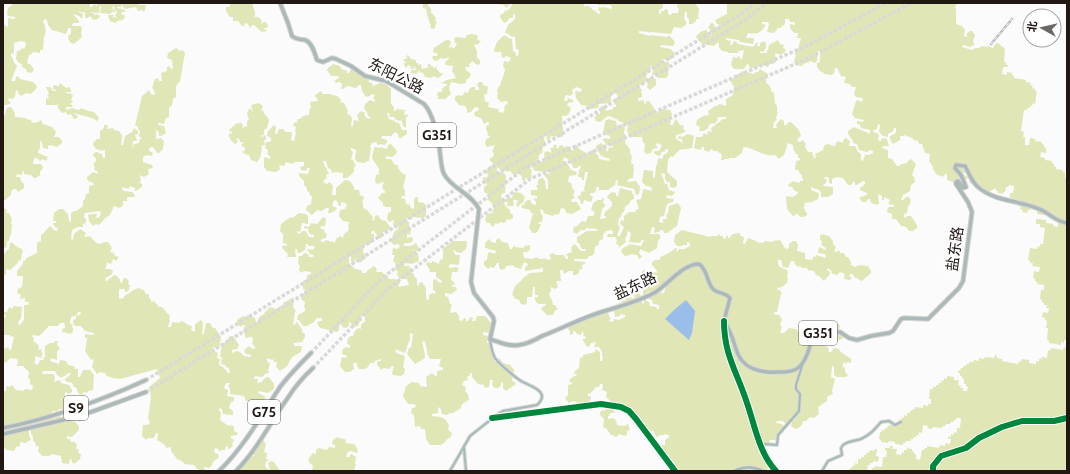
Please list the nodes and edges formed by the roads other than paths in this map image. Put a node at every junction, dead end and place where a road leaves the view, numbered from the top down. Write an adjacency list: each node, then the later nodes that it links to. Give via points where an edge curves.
1 (280, 3): 4 (highway, 东阳公路 / G351, via 292,36 309,43 317,60 323,62 336,58 365,76 386,81 428,108 438,137 444,174 450,182 475,201 479,209 471,282 474,293 493,317)
2 (1067, 222): 6 (highway, 盐东路 / G351, via 1052,218 1039,209 1002,200 986,192 978,187 964,166 956,165 955,168 966,187 963,188 958,181 956,184 972,212 963,281 959,288 928,319 904,318 893,331 885,334 857,340 840,332 815,334)
3 (724, 321): 4 (highway, 盐东路, via 730,298 713,289 705,269 699,264 694,264 654,293 526,344 513,345); 6 (highway, G351, via 730,329 743,363 751,368 761,372 787,372); 15 (street, via 726,346 731,363)
4 (490, 339): 10 (street, via 495,358 521,381 538,390 542,398 537,405 503,411)
5 (311, 353): 17 (highway, G75, via 281,386 257,424)
6 (802, 365): 15 (street, via 796,386 800,394 799,411 778,435 777,446)
7 (313, 368): 18 (highway, G75, via 287,398 259,442)
8 (146, 380): 13 (highway, S9, via 80,407 35,422)
9 (146, 392): 14 (highway, S9, via 80,416)
10 (492, 418): 16 (street, via 470,436); 21 (street, via 589,405 621,407 636,419)
11 (1067, 418): 26 (street, via 1054,421 1022,421 1002,427 979,438 966,448 941,456 933,466)
12 (901, 422): 25 (street, via 895,425 889,421 881,422 876,430 843,445 842,455 828,461)
13 (3, 428)
14 (3, 434)
15 (761, 445): 24 (street)
16 (464, 447): 19 (street); 20 (street)
17 (219, 471)
18 (236, 471)
19 (450, 471)
20 (466, 471)
21 (675, 471)
22 (734, 471): 23 (street, via 748,467)
23 (763, 471)
24 (776, 471)
25 (822, 471)
26 (933, 471)

